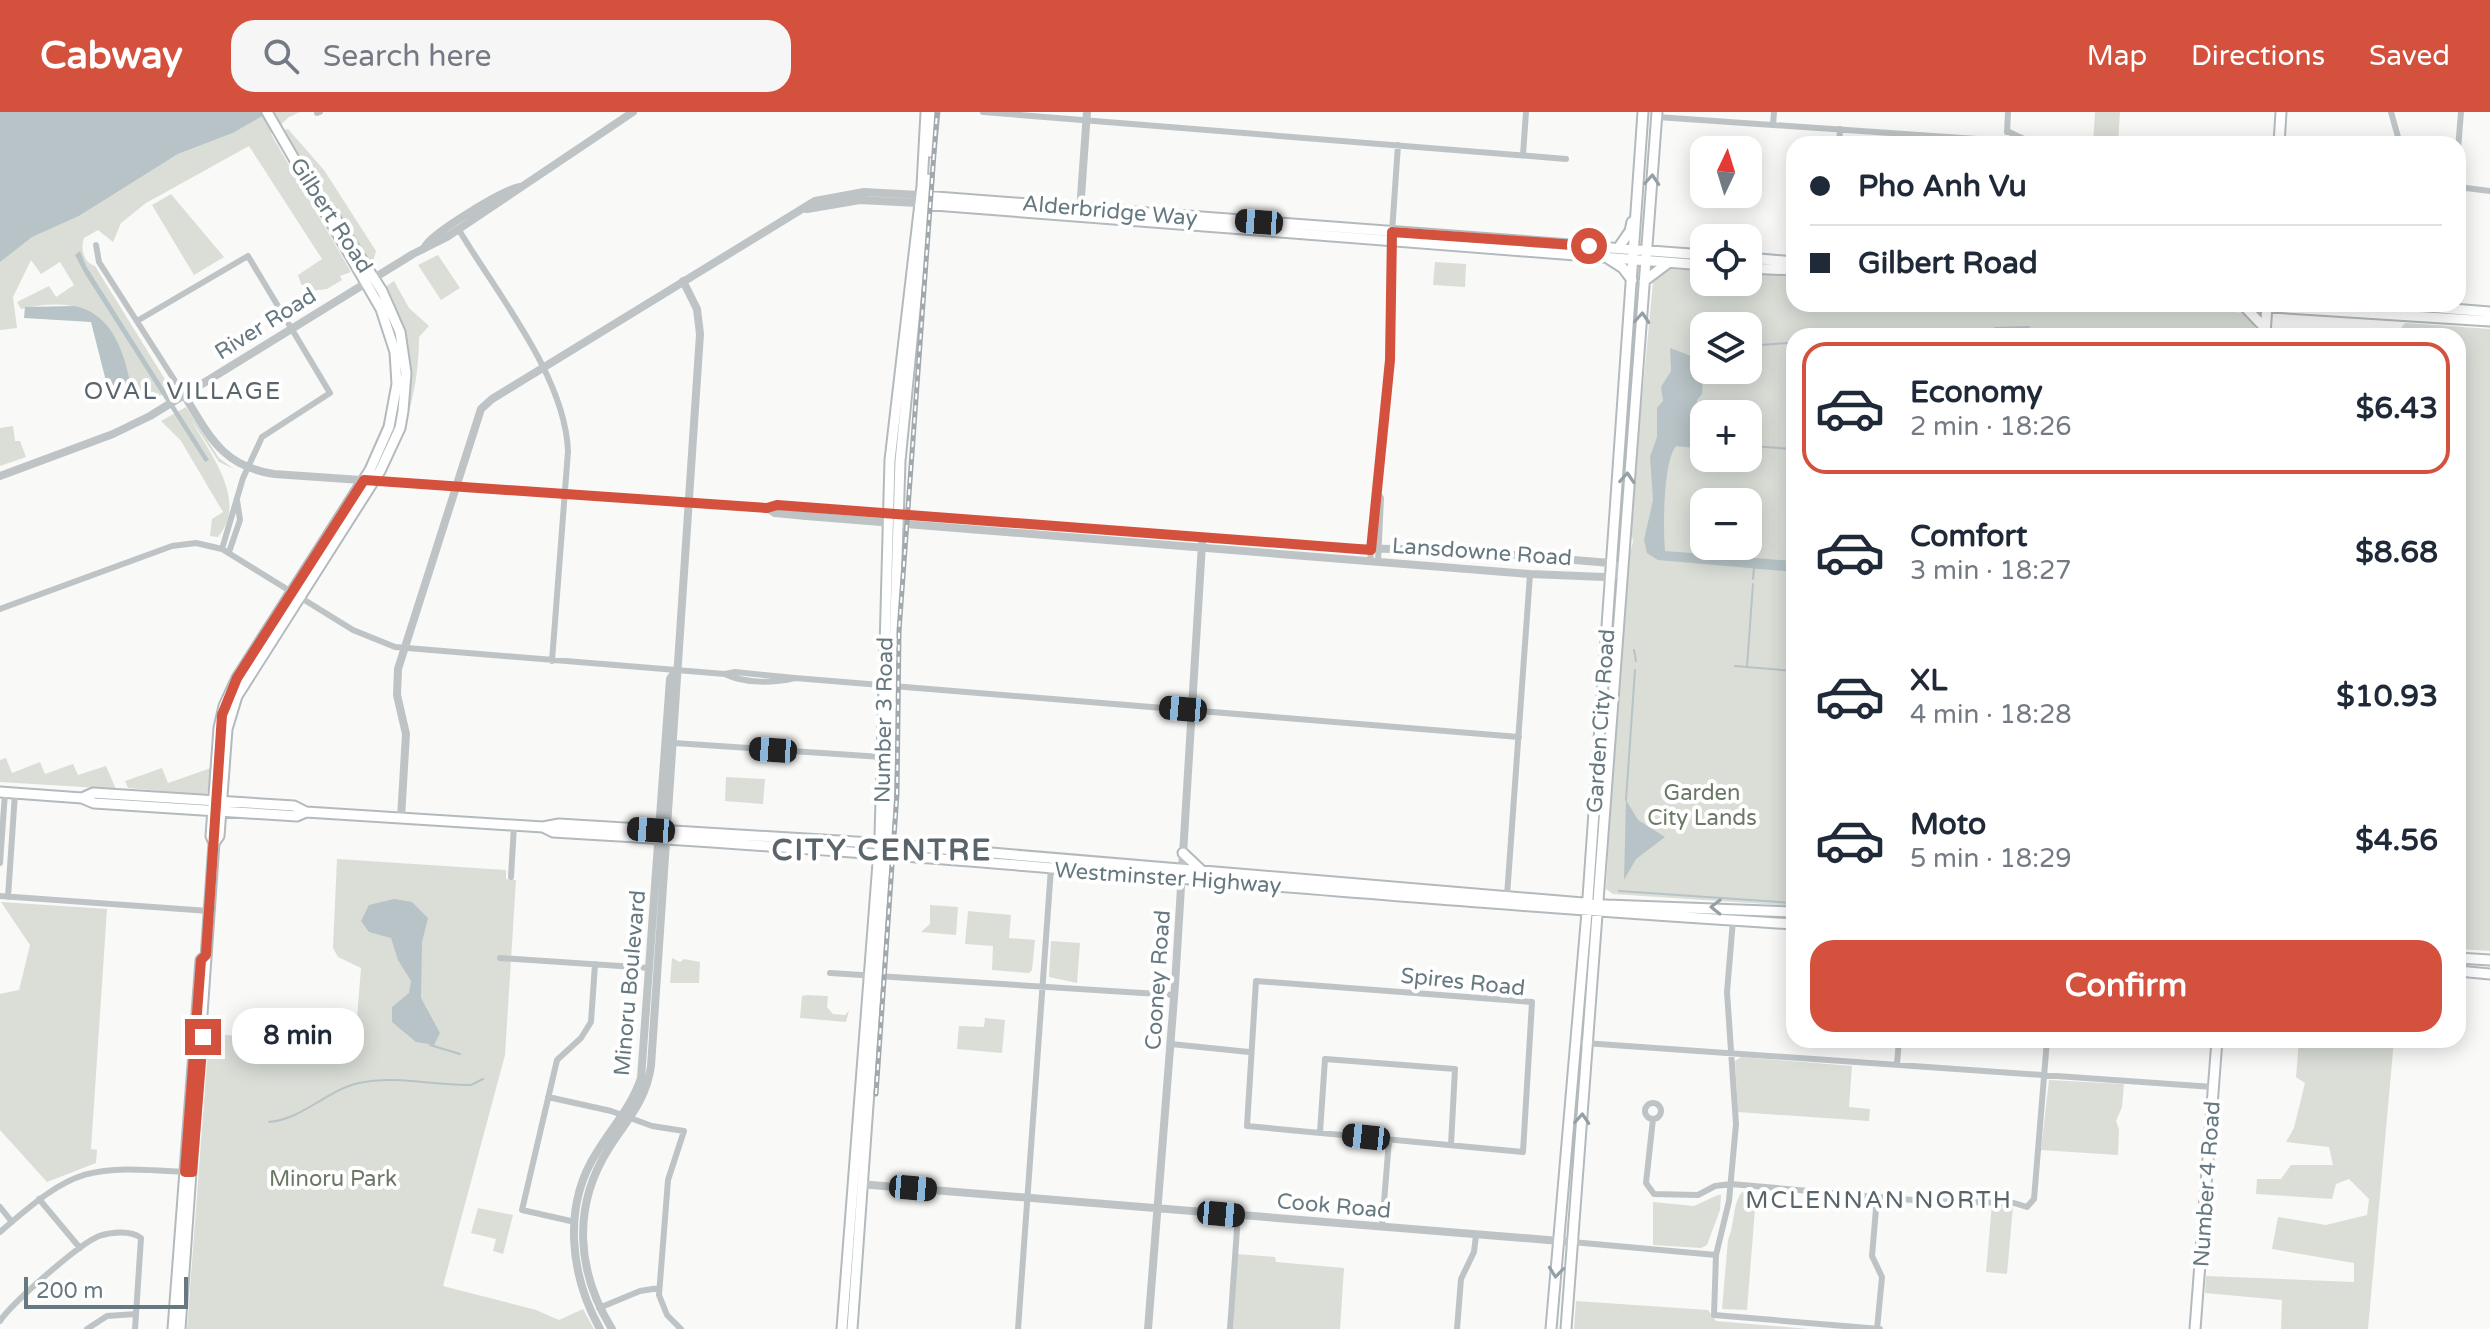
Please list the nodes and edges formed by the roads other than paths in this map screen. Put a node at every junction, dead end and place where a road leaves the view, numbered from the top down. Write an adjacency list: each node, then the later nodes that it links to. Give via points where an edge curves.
1 (267, 112): 51 (main road, Gilbert Road)
2 (633, 112): 29 (street)
3 (926, 112): 32 (main road, Number 3 Road)
4 (934, 112): 32 (main road, Number 3 Road)
5 (983, 112): 14 (street)
6 (1526, 112): 27 (street)
7 (1643, 112): 16 (main road, Garden City Road)
8 (1774, 112): 15 (street)
9 (2008, 112): 18 (street)
10 (2281, 112): 23 (main road)
11 (2391, 112): 24 (street)
12 (2461, 112): 25 (street)
13 (1657, 114): 15 (street); 40 (main road, Garden City Road, one-way to 13)
14 (1087, 116): 26 (street); 33 (street)
15 (1773, 125): 17 (street)
16 (1642, 128): 38 (main road, via 1630,231); 39 (main road, Garden City Road)
17 (1840, 129): 19 (street); 20 (street)
18 (2007, 131): 21 (street); 22 (street)
19 (1840, 136)
20 (1929, 136)
21 (2007, 136)
22 (2018, 136)
23 (2280, 136)
24 (2398, 136)
25 (2459, 136)
26 (1398, 145): 27 (street); 35 (street)
27 (1523, 155): 28 (street)
28 (1566, 159)
29 (520, 187): 34 (street); 37 (street, via 427,241)
30 (2466, 188): 31 (street)
31 (2490, 191)
32 (922, 200): 33 (main road, Alderbridge Way); 53 (street, Alderbridge Way, via 860,200 806,209); 74 (main road, Number 3 Road, via 893,420)
33 (1080, 212): 35 (main road, Alderbridge Way)
34 (459, 230): 37 (street); 65 (street)
35 (1392, 237): 38 (main road, Alderbridge Way); 42 (main road, Alderbridge Way); 77 (street, via 1390,351)
36 (96, 245): 60 (street, via 95,254)
37 (425, 247): 51 (street, River Road)
38 (1619, 247): 39 (main road, Alderbridge Way)
39 (1635, 248): 40 (main road, Alderbridge Way); 44 (main road, Garden City Road)
40 (1647, 249): 41 (main road, Alderbridge Way); 45 (main road, Garden City Road)
41 (1690, 254)
42 (1606, 257): 44 (main road, Alderbridge Way); 52 (main road)
43 (1762, 259): 46 (main road)
44 (1634, 260): 45 (main road, Alderbridge Way); 52 (main road, Garden City Road)
45 (1646, 261): 47 (main road, Alderbridge Way); 54 (main road, Garden City Road)
46 (1786, 261)
47 (1668, 263): 48 (main road, Alderbridge Way); 54 (main road)
48 (1690, 264)
49 (1762, 269): 50 (main road)
50 (1786, 270)
51 (369, 280): 62 (street, River Road); 69 (main road, Gilbert Road, via 391,331 397,384 389,427)
52 (1632, 280): 80 (main road, Garden City Road)
53 (683, 281): 65 (street, Alderbridge Way); 73 (street, Minoru Boulevard, via 700,327)
54 (1644, 281): 81 (main road, Garden City Road, one-way to 54)
55 (2466, 310): 59 (main road)
56 (2249, 312): 63 (main road)
57 (2285, 312): 64 (main road)
58 (2338, 312): 61 (main road)
59 (2490, 312)
60 (137, 321): 62 (street, via 248,256); 66 (street)
61 (2490, 321)
62 (290, 328): 66 (street, River Road); 67 (street, via 330,393 267,433)
63 (2262, 328)
64 (2269, 328)
65 (543, 368): 70 (street, Alderbridge Way, via 481,409); 71 (street, via 565,421)
66 (180, 397): 67 (street, via 223,455); 68 (street, River Road, via 113,434)
67 (247, 469): 69 (street, Lansdowne Road); 72 (street)
68 (0, 476)
69 (368, 481): 70 (street, Lansdowne Road); 84 (main road, Gilbert Road)
70 (454, 488): 71 (street, Lansdowne Road); 86 (street, Alderbridge Way)
71 (565, 494): 73 (street, Lansdowne Road); 87 (street)
72 (237, 500): 78 (street); 78 (street, via 241,515)
73 (687, 502): 74 (street, Lansdowne Road, via 775,513); 88 (street, Minoru Boulevard)
74 (893, 518): 75 (street, Lansdowne Road); 76 (street, Lansdowne Road); 89 (main road, Number 3 Road)
75 (1203, 538): 76 (street, Cooney Road); 77 (street, Lansdowne Road)
76 (1202, 548): 79 (street, Lansdowne Road); 90 (street, Cooney Road)
77 (1375, 550): 79 (street); 80 (street, Lansdowne Road, via 1451,550)
78 (226, 551): 84 (street); 85 (street, via 178,544)
79 (1374, 561): 82 (street, Lansdowne Road)
80 (1611, 563): 81 (street, Lansdowne Road); 83 (main road, Garden City Road)
81 (1621, 570): 83 (street, Lansdowne Road); 109 (main road, Garden City Road)
82 (1530, 574): 83 (street, Lansdowne Road); 91 (street)
83 (1610, 577): 109 (main road, Garden City Road)
84 (295, 595): 86 (street, via 358,633); 95 (main road, Gilbert Road, via 228,695 219,728)
85 (0, 609)
86 (403, 648): 87 (street); 96 (street, Alderbridge Way, via 396,679 406,734)
87 (552, 661): 88 (street)
88 (676, 670): 89 (street, via 735,679); 92 (street, Minoru Boulevard); 99 (street, Minoru Boulevard, via 670,679)
89 (889, 685): 90 (street); 93 (main road, Number 3 Road); 100 (main road, Number 3 Road)
90 (1191, 709): 91 (street); 101 (street, Cooney Road)
91 (1519, 737): 108 (street)
92 (674, 743): 93 (street); 99 (street, Minoru Boulevard)
93 (883, 757): 100 (main road, Number 3 Road)
94 (7, 793): 95 (main road, Westminster Highway, via 82,798 93,793); 102 (street); 107 (street)
95 (217, 806): 96 (main road, Westminster Highway, via 297,816 306,812); 110 (main road, Gilbert Road, via 219,836 214,843)
96 (401, 818): 97 (main road, Westminster Highway)
97 (514, 825): 98 (main road, Westminster Highway); 106 (street)
98 (543, 827): 99 (main road, Westminster Highway, via 559,824); 99 (main road, Westminster Highway, via 553,832)
99 (663, 835): 100 (main road, Westminster Highway); 118 (street, Minoru Boulevard)
100 (883, 849): 103 (main road, Westminster Highway); 105 (main road, Westminster Highway); 122 (main road, Number 3 Road)
101 (1183, 853): 104 (main road); 105 (street, Cooney Road)
102 (0, 863)
103 (1051, 868): 105 (main road, Westminster Highway); 123 (street)
104 (1202, 871): 105 (main road, Westminster Highway); 108 (main road, Westminster Highway)
105 (1182, 873): 109 (main road, Westminster Highway); 124 (street, Cooney Road)
106 (511, 877)
107 (4, 896): 110 (street)
108 (1507, 896): 109 (main road, Westminster Highway)
109 (1592, 908): 111 (main road, Westminster Highway, one-way to 109); 112 (main road, Westminster Highway); 125 (main road, Garden City Road)
110 (209, 911): 141 (main road, Gilbert Road)
111 (1786, 912)
112 (1733, 920): 113 (main road, Westminster Highway); 131 (street, via 1727,992)
113 (1786, 923)
114 (500, 958): 117 (street)
115 (2466, 958): 116 (main road)
116 (2490, 960)
117 (595, 964): 118 (street); 135 (street, via 591,1022 561,1053)
118 (654, 969): 136 (street, Minoru Boulevard, via 641,1078)
119 (2466, 972): 121 (main road)
120 (830, 973): 122 (street)
121 (2490, 974)
122 (872, 976): 123 (street); 142 (main road, Number 3 Road)
123 (1042, 986): 124 (street); 145 (street)
124 (1174, 995): 126 (street, Cooney Road)
125 (1582, 1043): 131 (street); 155 (main road, Garden City Road); 156 (main road, Garden City Road, one-way to 125)
126 (1171, 1044): 130 (street); 148 (street, Cooney Road)
127 (1898, 1048): 132 (street)
128 (2047, 1048): 133 (street)
129 (2216, 1048): 134 (main road, Number 4 Road)
130 (1249, 1052): 138 (street, Spires Road, via 1247,1126); 140 (street, Spires Road, via 1256,981 1532,1002 1523,1152)
131 (1734, 1053): 132 (street); 143 (street)
132 (1897, 1064): 133 (street)
133 (2044, 1075): 134 (street); 144 (street, via 2032,1204)
134 (2213, 1087): 179 (main road, Number 4 Road)
135 (548, 1097): 136 (street); 151 (street, via 522,1210)
136 (627, 1117): 151 (street, Minoru Boulevard, via 590,1164); 159 (street, via 684,1131 668,1180)
137 (1653, 1119): 143 (street, via 1648,1189 1654,1194 1698,1195)
138 (1320, 1132): 139 (street, Spires Road); 140 (street, via 1325,1059 1455,1069)
139 (1389, 1140): 140 (street, Spires Road); 152 (street)
140 (1451, 1145)
141 (188, 1172): 146 (street, via 99,1169 62,1182); 165 (main road, Gilbert Road); 166 (main road, Gilbert Road)
142 (858, 1184): 145 (street, Cook Road); 170 (main road, Number 3 Road); 171 (main road, Number 3 Road)
143 (1731, 1184): 144 (street); 158 (street)
144 (1877, 1197): 178 (street, via 1872,1256 1882,1277)
145 (1027, 1198): 148 (street, Cook Road); 172 (street)
146 (39, 1199): 150 (street); 157 (street)
147 (0, 1207): 150 (street)
148 (1159, 1209): 149 (street, Cook Road); 173 (street, Cooney Road)
149 (1238, 1215): 152 (street, Cook Road); 174 (street)
150 (12, 1222): 153 (street)
151 (578, 1222): 160 (street, Minoru Boulevard); 167 (street, Minoru Boulevard, via 579,1276)
152 (1382, 1227): 154 (street, Cook Road)
153 (0, 1232)
154 (1476, 1235): 155 (street, Cook Road); 175 (street, via 1461,1279)
155 (1559, 1241): 156 (street, Cook Road); 176 (main road, Garden City Road, one-way to 176)
156 (1572, 1242): 158 (street, Cook Road); 177 (main road, Garden City Road)
157 (80, 1248): 161 (street, via 107,1234 140,1236); 162 (street)
158 (1716, 1255): 178 (street, via 1714,1315)
159 (659, 1288): 160 (street); 169 (street, via 667,1315)
160 (599, 1308): 168 (street, Minoru Boulevard)
161 (136, 1314): 163 (street, via 107,1316); 164 (street)
162 (0, 1321)
163 (87, 1329)
164 (135, 1329)
165 (173, 1329)
166 (180, 1329)
167 (600, 1329)
168 (612, 1329)
169 (681, 1329)
170 (842, 1329)
171 (852, 1329)
172 (1018, 1329)
173 (1148, 1329)
174 (1230, 1329)
175 (1457, 1329)
176 (1549, 1329)
177 (1566, 1329)
178 (1879, 1329)
179 (2195, 1329)

